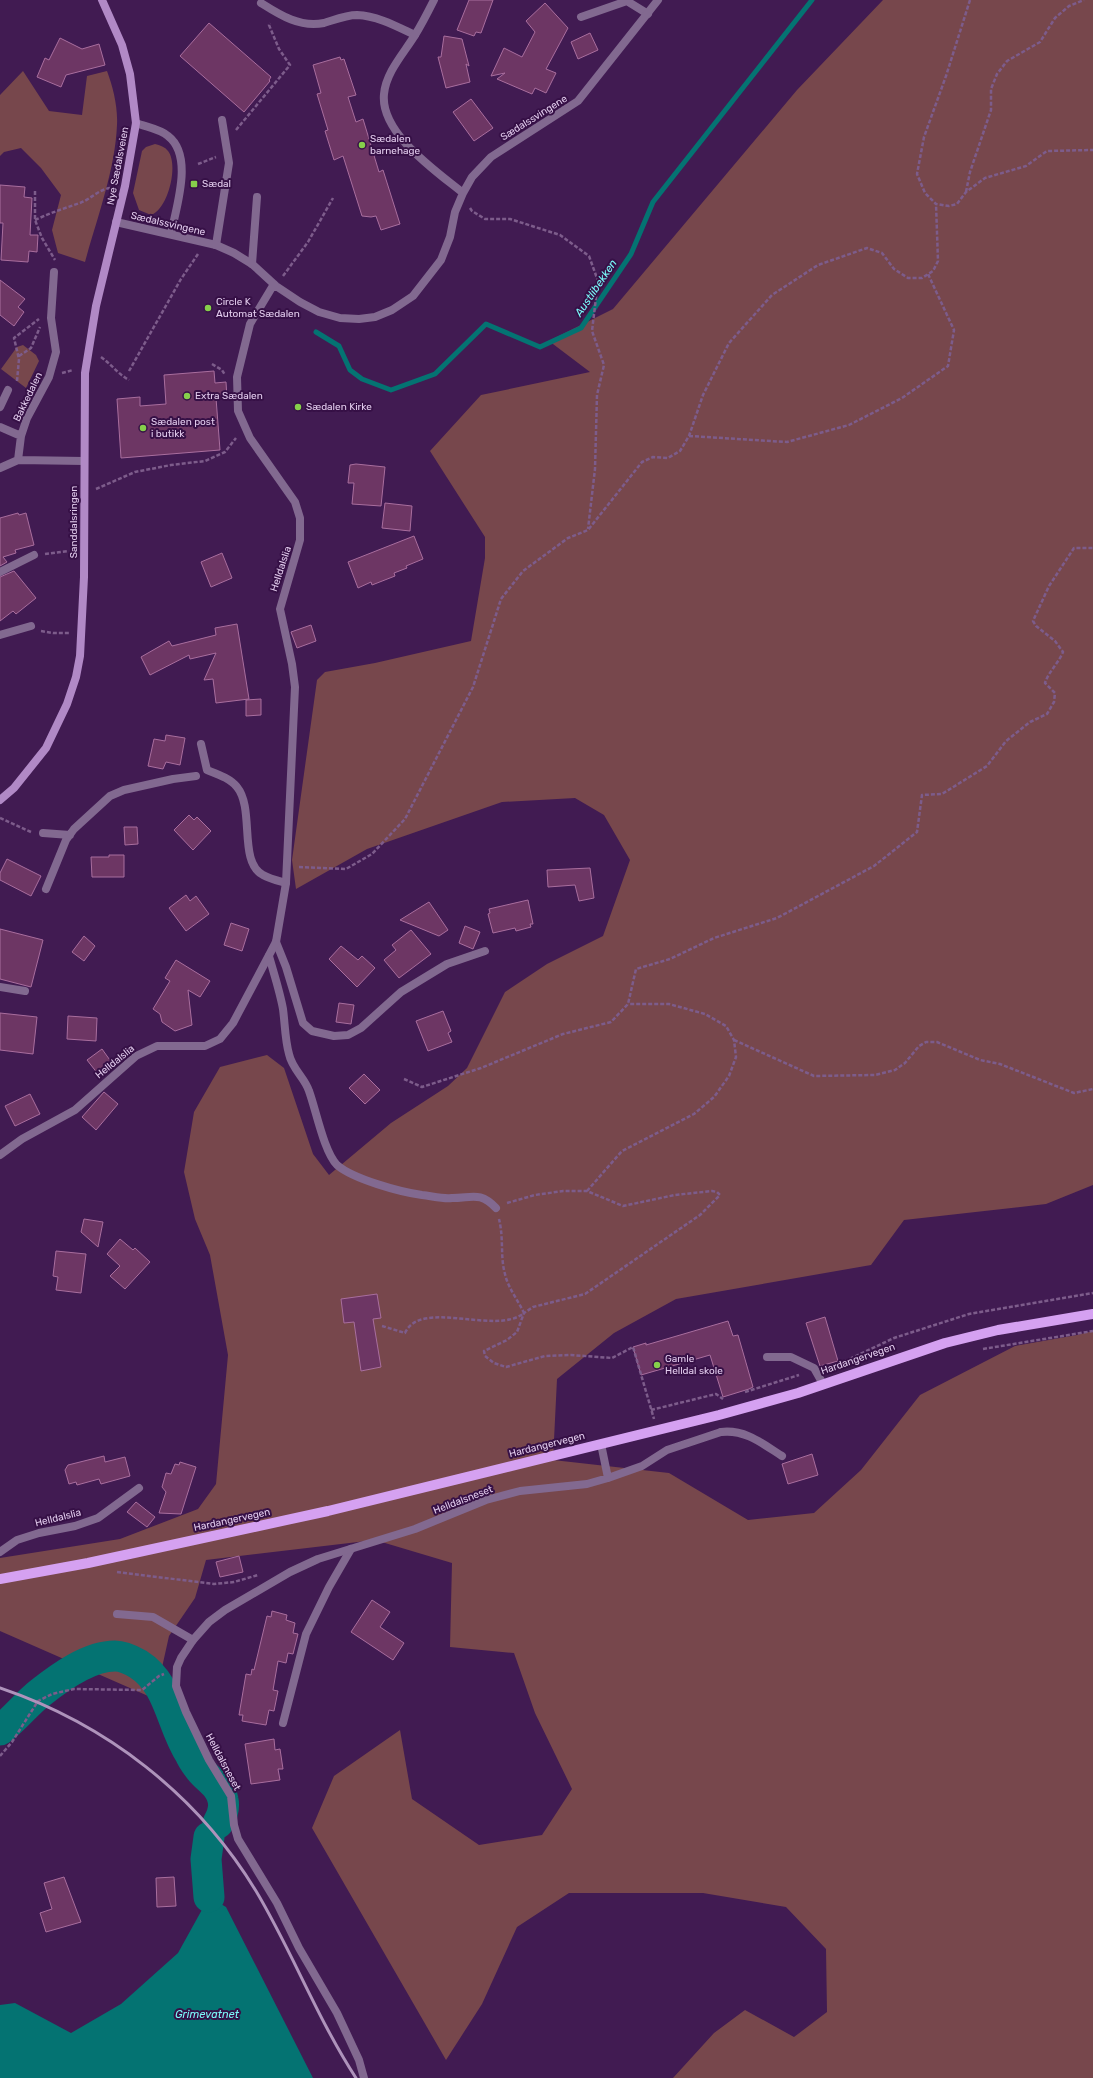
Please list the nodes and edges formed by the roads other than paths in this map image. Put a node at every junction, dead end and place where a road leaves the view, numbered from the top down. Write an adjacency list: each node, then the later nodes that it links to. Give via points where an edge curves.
1 (102, 0): 9 (main road, Nye Sædalsveien, via 122,45 130,74)
2 (434, 0): 7 (street)
3 (658, 0): 5 (street, Sædalssvingene)
4 (261, 3): 7 (street, via 285,18 302,23 316,25 354,15 368,16)
5 (648, 14): 6 (street, via 627,1); 10 (street, Sædalssvingene, via 578,101 491,157 472,177)
6 (581, 17)
7 (415, 35): 10 (street, via 390,76 384,94 386,110 393,128 405,144)
8 (222, 120): 14 (street, Sædalssvingene, via 229,163)
9 (136, 123): 12 (main road, Nye Sædalsveien); 13 (street, via 168,136 182,160 182,180)
10 (462, 193): 17 (street, Sædalssvingene, via 441,260 413,296 392,310 359,319 340,318 306,306)
11 (257, 197): 15 (street)
12 (116, 222): 13 (street, Sædalssvingene); 23 (main road, Sanddalsringen, via 90,334 86,373)
13 (171, 234): 14 (street, Sædalssvingene)
14 (216, 245): 15 (street, Sædalssvingene)
15 (252, 264): 17 (street, Sædalssvingene)
16 (54, 272): 21 (street, Bakkedalen, via 51,318 56,352 49,377 26,418)
17 (275, 285): 34 (street, Helldalslia, via 250,324 237,377 238,411 250,438 295,502 300,518 300,540 280,609 295,687)
18 (12, 389): 19 (street)
19 (0, 407)
20 (0, 426): 21 (street)
21 (21, 436): 22 (street, Bakkedalen)
22 (18, 460): 23 (street); 24 (street)
23 (84, 461): 31 (main road, Sanddalsringen, via 83,627 76,677 67,704 46,748)
24 (0, 468)
25 (34, 555): 26 (street)
26 (0, 572)
27 (30, 626): 28 (street)
28 (0, 635)
29 (201, 744): 34 (street, via 207,770 237,787 246,806 251,861 261,875)
30 (196, 776): 33 (street, via 124,790 110,796)
31 (0, 800)
32 (42, 833): 33 (street)
33 (70, 835): 35 (street)
34 (286, 883): 36 (street, Helldalslia)
35 (46, 889)
36 (276, 942): 37 (street, via 286,966 302,1023 312,1031 334,1036 348,1035 361,1028 401,992 447,964); 38 (street, Helldalslia)
37 (486, 951)
38 (269, 956): 41 (street, Helldalslia, via 233,1023 220,1039 205,1046 167,1045 148,1050 128,1063 75,1110 22,1139); 42 (street, via 283,1008 289,1055 309,1089 322,1134 337,1164 371,1182 413,1194 452,1198 474,1196 488,1199)
39 (0, 987): 40 (street)
40 (24, 991)
41 (0, 1155)
42 (496, 1208)
43 (1093, 1314): 45 (main road, Hardangervegen, via 998,1330 889,1361)
44 (766, 1357): 45 (street, via 791,1357 814,1368)
45 (824, 1384): 46 (main road, Hardangervegen, via 719,1415)
46 (600, 1444): 48 (street); 52 (main road, Hardangervegen, via 328,1511 88,1563)
47 (782, 1456): 48 (street, Helldalsneset, via 745,1434 721,1432 667,1450 642,1466)
48 (608, 1478): 50 (street, Helldalsneset, via 587,1484 520,1491 486,1500 415,1529)
49 (139, 1488): 51 (street, Helldalslia, via 98,1518 17,1540)
50 (351, 1549): 54 (street, Helldalsneset, via 318,1559 246,1596 209,1622); 55 (street, via 306,1634)
51 (0, 1552)
52 (0, 1578)
53 (117, 1614): 54 (street, via 153,1617)
54 (193, 1640): 56 (street, Helldalsneset, via 176,1667 176,1686 186,1712 209,1760 231,1796 238,1839 277,1903 299,1948 337,2013 359,2060)
55 (283, 1723)
56 (364, 2078)

